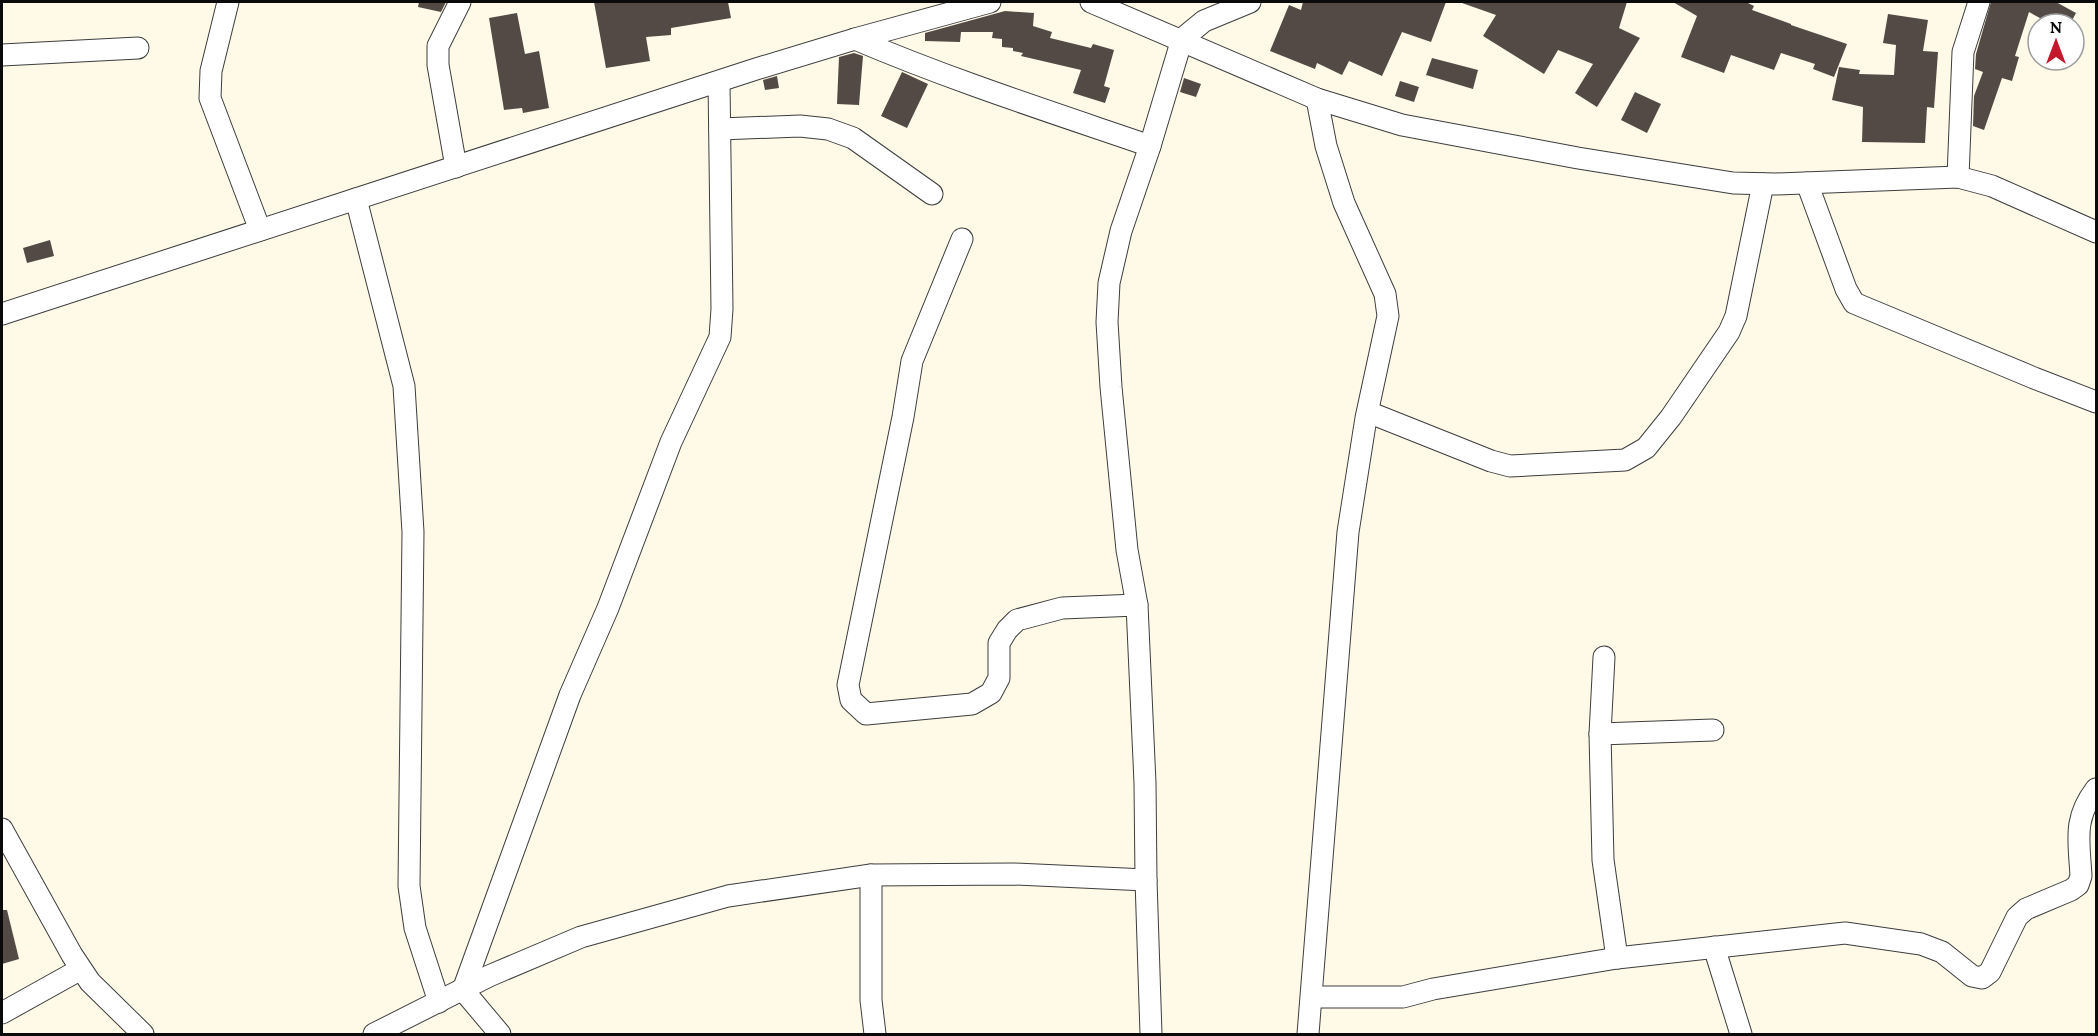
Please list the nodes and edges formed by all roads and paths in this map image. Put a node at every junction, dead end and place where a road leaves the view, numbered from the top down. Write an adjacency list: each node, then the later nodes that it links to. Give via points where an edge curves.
1 (228, 2): 21 (street, via 211,71 210,98)
2 (460, 2): 15 (street, via 438,46)
3 (990, 2): 7 (street)
4 (1091, 2): 8 (street)
5 (1250, 2): 8 (street, via 1204,21)
6 (1979, 2): 16 (street, via 1963,52)
7 (855, 39): 11 (street); 14 (street, via 919,66)
8 (1182, 39): 12 (street); 14 (street)
9 (138, 48): 10 (street)
10 (2, 55)
11 (719, 81): 13 (street); 15 (street)
12 (1317, 99): 17 (street, via 1402,125 1578,158 1722,181); 26 (street, via 1326,146 1344,203 1385,294 1388,316)
13 (720, 129): 19 (street, via 828,129 853,138); 38 (street, via 720,337 671,442 608,608 570,694)
14 (1150, 146): 27 (street, via 1121,231 1109,283 1107,322 1127,550)
15 (456, 167): 20 (street)
16 (1958, 177): 18 (street); 22 (street, via 1992,186)
17 (1762, 183): 18 (street); 26 (street, via 1736,316 1671,417 1636,455 1625,460 1510,466)
18 (1808, 183): 25 (street, via 1854,303)
19 (932, 194)
20 (356, 199): 21 (street); 40 (street, via 404,386 413,532 409,886 415,928)
21 (260, 230): 24 (street)
22 (2097, 232)
23 (962, 239): 27 (street, via 912,361 848,685 851,700 867,714 972,704 991,693 999,678 999,643 1017,620 1062,608)
24 (2, 314)
25 (2097, 402)
26 (1368, 412): 39 (street, via 1348,532)
27 (1137, 605): 34 (street)
28 (1604, 657): 30 (street)
29 (1713, 730): 30 (street)
30 (1600, 734): 36 (street, via 1603,860)
31 (2097, 789): 35 (street, via 2085,804 2080,820 2078,885 2017,917 1990,972 1982,978 1972,976 1942,952 1921,945 1845,933)
32 (2, 830): 37 (street)
33 (871, 875): 34 (street, via 1014,874); 38 (street, via 728,896 581,936); 45 (street, via 871,1000)
34 (1146, 880): 46 (street)
35 (1714, 947): 36 (street); 48 (street)
36 (1617, 958): 39 (street, via 1433,989 1403,998)
37 (81, 969): 41 (street); 42 (street)
38 (463, 990): 40 (street); 44 (street)
39 (1312, 997): 47 (street)
40 (439, 1002): 43 (street)
41 (2, 1013)
42 (143, 1035)
43 (374, 1035)
44 (500, 1035)
45 (875, 1035)
46 (1151, 1035)
47 (1308, 1035)
48 (1741, 1035)

